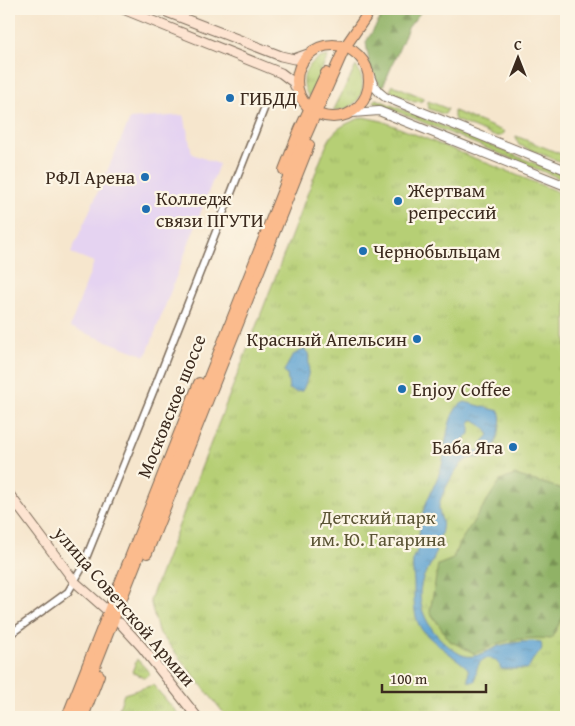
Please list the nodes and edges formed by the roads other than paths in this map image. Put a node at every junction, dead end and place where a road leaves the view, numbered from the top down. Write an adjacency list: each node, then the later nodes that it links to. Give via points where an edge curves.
1 (123, 9): 9 (main road, via 281,73 293,82)
2 (159, 9): 7 (main road, via 281,56 294,58)
3 (363, 9): 6 (main road, Московское шоссе)
4 (371, 9): 6 (main road, Московское шоссе)
5 (378, 9): 6 (main road, Московское шоссе)
6 (345, 48): 7 (main road, via 325,46); 8 (main road, via 360,56); 11 (main road, Московское шоссе)
7 (308, 54): 9 (main road, via 298,72)
8 (369, 72): 12 (main road, via 369,90); 13 (street, via 373,85 385,97)
9 (300, 96): 11 (main road)
10 (264, 110): 16 (street, via 156,387)
11 (315, 112): 12 (main road, via 337,118); 17 (main road, Московское шоссе); 17 (main road, Московское шоссе)
12 (352, 113): 14 (street, via 379,111)
13 (566, 170)
14 (566, 186)
15 (9, 494): 16 (main road, улица Советской Армии)
16 (75, 582): 17 (main road, улица Советской Армии); 18 (street, via 68,592)
17 (114, 617): 19 (main road, Московское шоссе); 20 (main road, Московское шоссе); 21 (main road, Московское шоссе); 22 (main road, улица Советской Армии)
18 (9, 635)
19 (67, 717)
20 (75, 717)
21 (83, 717)
22 (197, 717)

